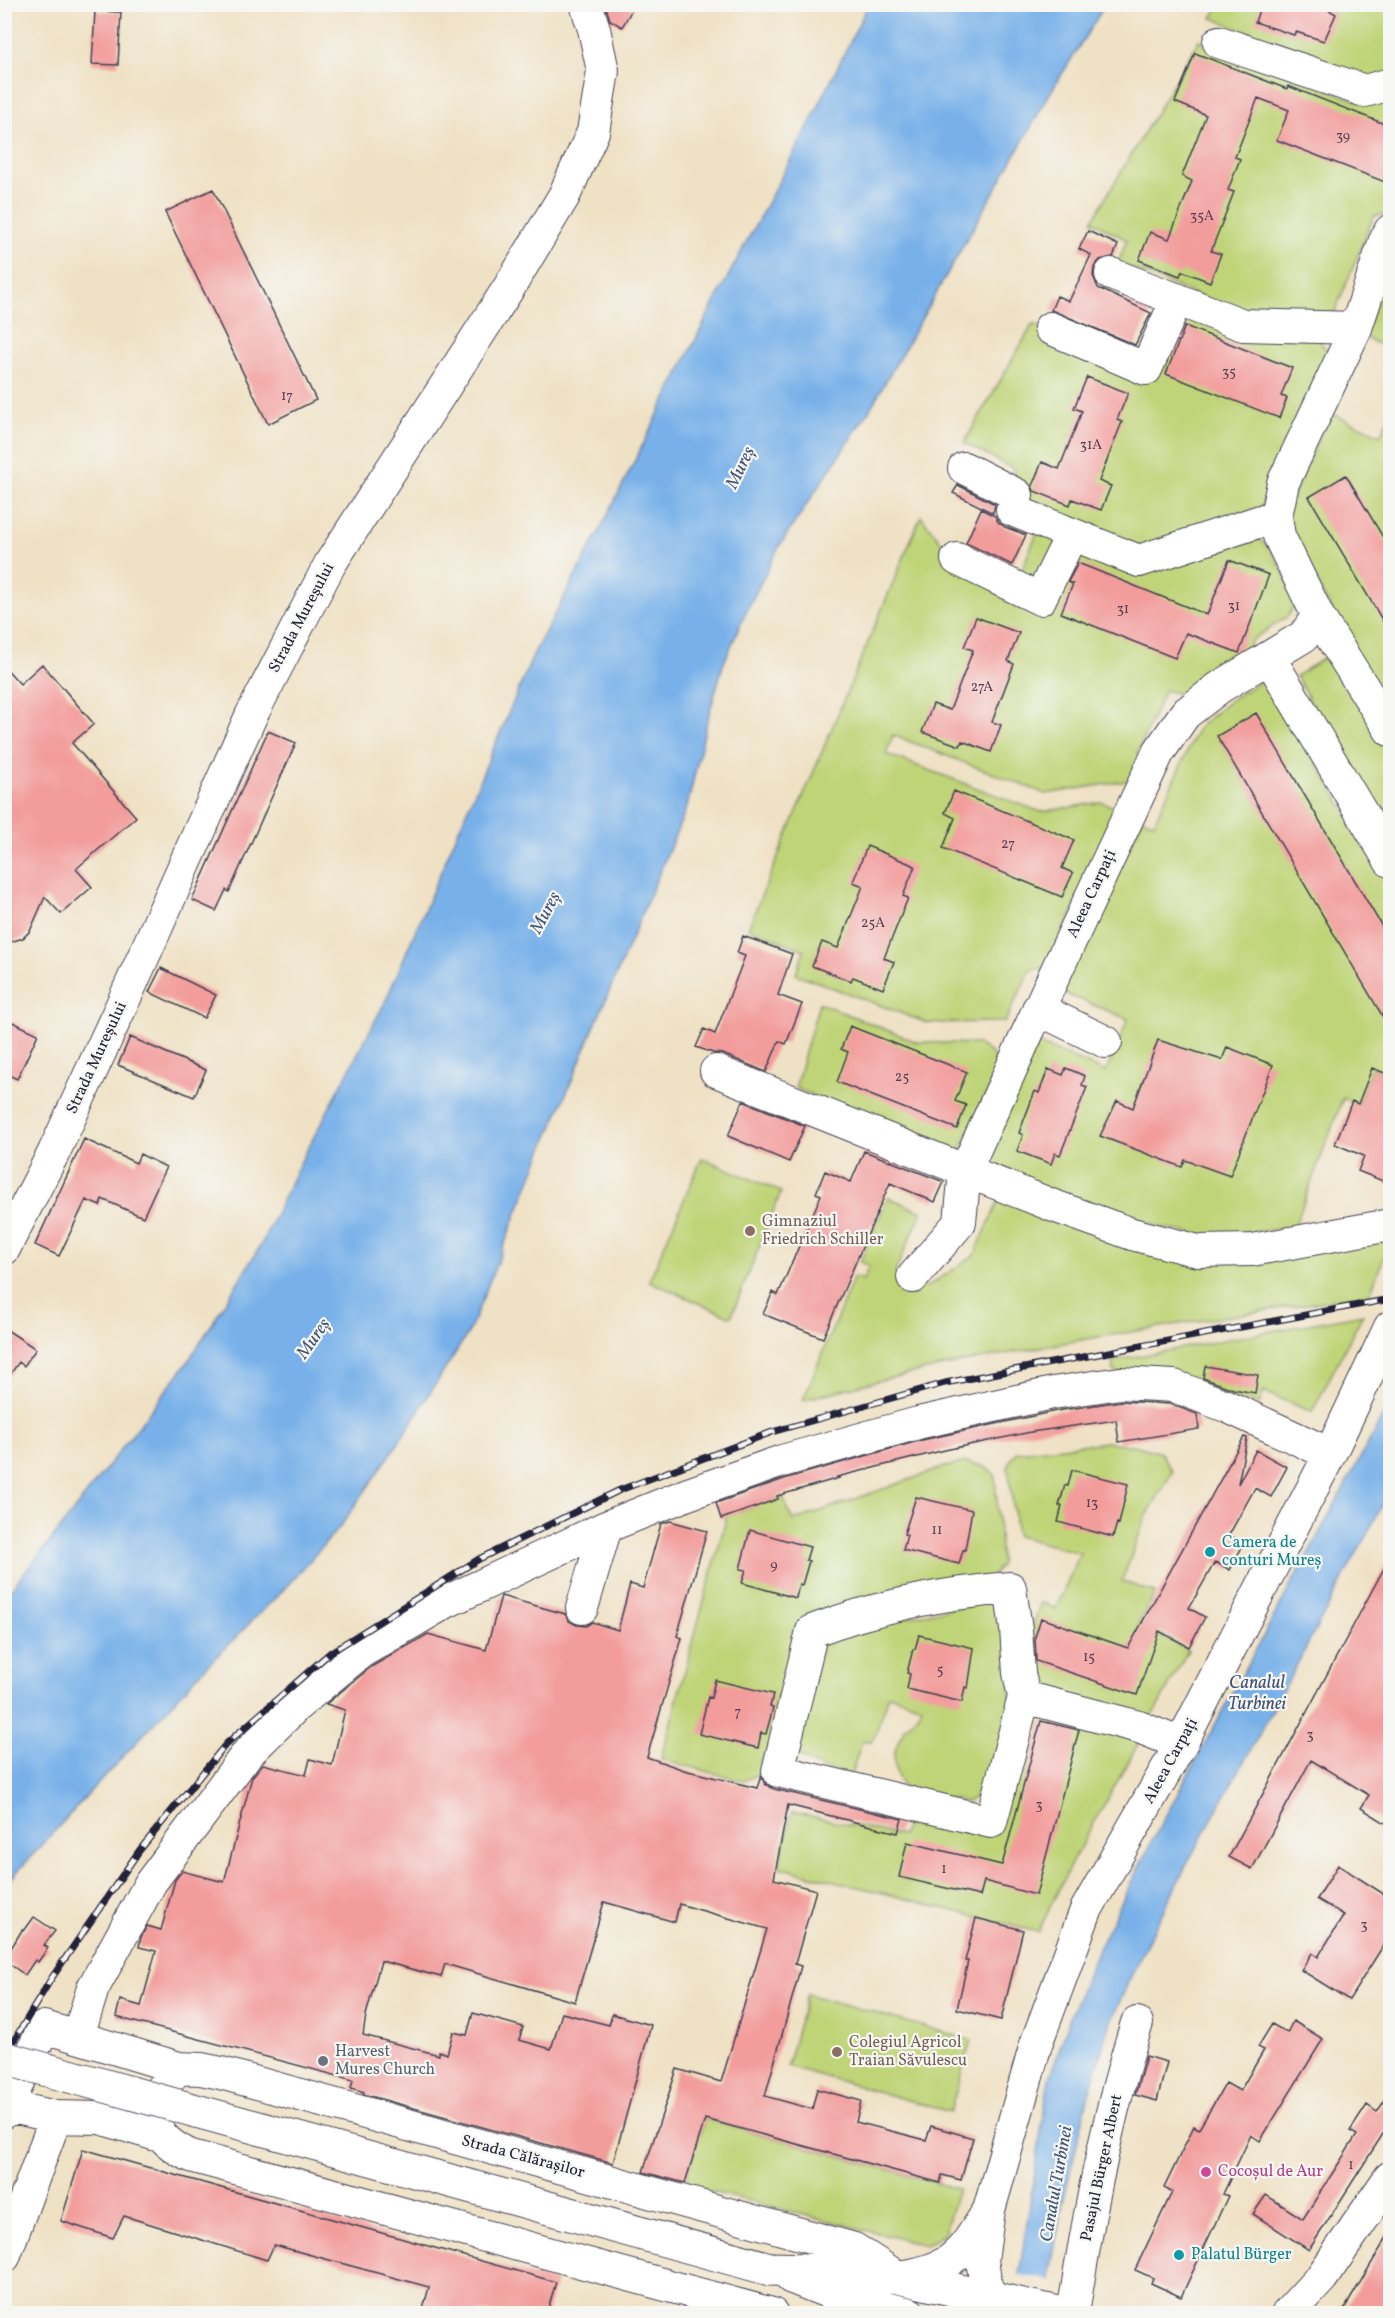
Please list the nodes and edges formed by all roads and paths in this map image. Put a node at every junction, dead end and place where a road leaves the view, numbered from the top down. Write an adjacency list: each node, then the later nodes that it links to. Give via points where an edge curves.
1 (586, 4): 22 (street, Strada Mureșului, via 603,71 593,132 564,196 330,564 251,716 54,1152)
2 (1219, 42): 3 (street, via 1365,91)
3 (1390, 84)
4 (1390, 231): 8 (street)
5 (1111, 274): 6 (street)
6 (1177, 299): 7 (street, via 1146,369); 8 (street, via 1243,325)
7 (1050, 328)
8 (1356, 328): 10 (street, via 1283,483)
9 (964, 468): 11 (street, via 1017,495 1012,510)
10 (1276, 516): 11 (street, via 1139,561); 13 (street, via 1279,536)
11 (1072, 534): 12 (street, via 1040,599)
12 (957, 559)
13 (1318, 616): 14 (street, Aleea Carpați, via 1304,636); 15 (street)
14 (1269, 657): 16 (street); 17 (street, Aleea Carpați, via 1185,714 1158,753)
15 (1390, 730)
16 (1387, 848)
17 (1038, 1009): 18 (street); 20 (street, Aleea Carpați)
18 (1106, 1042)
19 (716, 1071): 20 (street)
20 (965, 1171): 21 (street, via 1132,1234 1198,1251 1252,1250); 23 (street, Aleea Carpați, via 960,1222)
21 (1390, 1225)
22 (4, 1249)
23 (913, 1277)
24 (1390, 1327): 25 (street, Aleea Carpați)
25 (1330, 1455): 26 (street, via 1174,1386 1120,1383 1053,1393 918,1423 772,1465); 29 (street, Aleea Carpați)
26 (606, 1527): 27 (street); 31 (street, via 436,1608 361,1652 296,1706 247,1754 151,1882 93,1988)
27 (582, 1608)
28 (1024, 1697): 28 (street, via 1010,1588 918,1600 838,1621 812,1631 778,1771 991,1822); 29 (street, via 1139,1727)
29 (1181, 1744): 38 (street, Aleea Carpați, via 1086,1910 1036,2044)
30 (1137, 2023): 47 (street, Pasajul Bürger Albert, via 1096,2182)
31 (78, 2037): 33 (street, Strada Călărașilor); 34 (street, Strada Călărașilor, via 44,2027)
32 (4, 2058): 40 (main road, Strada Călărașilor, bridge)
33 (179, 2068): 36 (street, via 154,2100); 41 (street, Strada Călărașilor, via 221,2073 854,2249)
34 (6, 2109): 35 (street)
35 (56, 2117): 36 (street, via 100,2118); 39 (street)
36 (160, 2136): 45 (street, via 191,2156)
37 (1390, 2178): 42 (main road)
38 (988, 2210): 41 (street, Aleea Carpați, via 953,2259 942,2266); 43 (street, Aleea Carpați, via 982,2260 986,2286)
39 (4, 2257)
40 (770, 2269): 41 (main road, Strada Călărașilor); 44 (main road, Strada Călărașilor, via 852,2301)
41 (897, 2277): 43 (main road, Strada Călărașilor)
42 (1322, 2277): 48 (main road); 49 (main road)
43 (995, 2298): 46 (main road, Strada Călărașilor)
44 (895, 2312)
45 (772, 2313)
46 (1062, 2313)
47 (1073, 2313)
48 (1288, 2313)
49 (1321, 2313)

